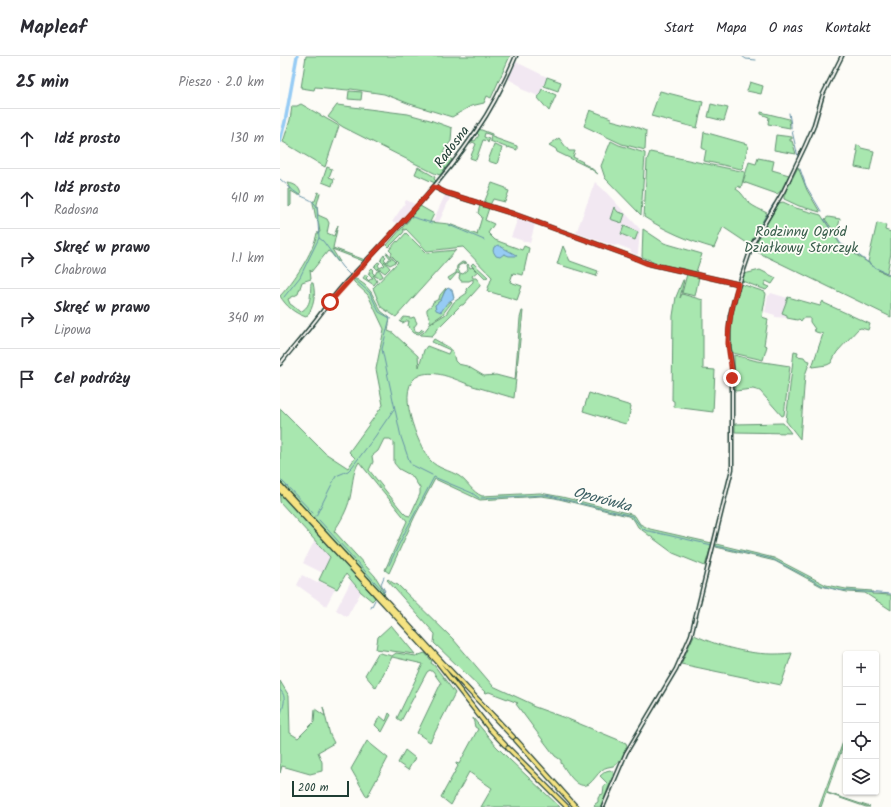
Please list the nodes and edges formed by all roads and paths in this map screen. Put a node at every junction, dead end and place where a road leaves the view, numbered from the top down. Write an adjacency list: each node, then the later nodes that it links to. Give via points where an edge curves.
1 (516, 56): 3 (street, Radosna, via 479,127)
2 (842, 56): 4 (street, via 822,97 805,146 783,192 754,241)
3 (434, 187): 4 (street, via 646,263); 5 (street, Radosna, via 336,294)
4 (739, 283): 11 (street, via 728,331 732,368 732,473 691,635 676,668 631,743)
5 (280, 364)
6 (280, 485): 8 (highway)
7 (280, 490): 8 (highway)
8 (431, 653): 9 (highway, via 489,728); 10 (highway, via 515,739)
9 (567, 807)
10 (576, 807)
11 (603, 807)

